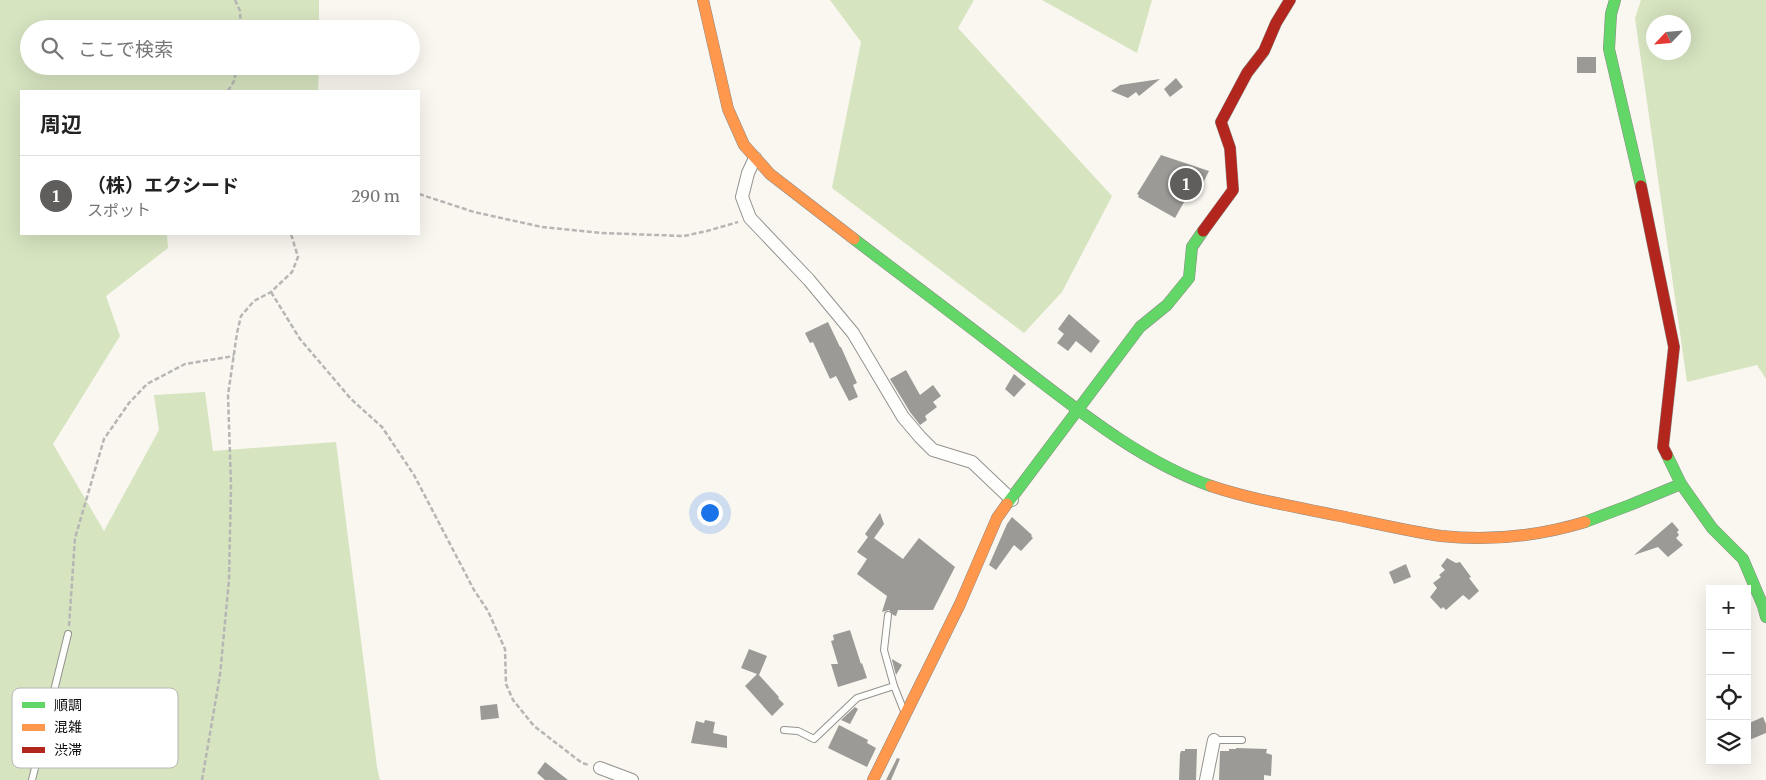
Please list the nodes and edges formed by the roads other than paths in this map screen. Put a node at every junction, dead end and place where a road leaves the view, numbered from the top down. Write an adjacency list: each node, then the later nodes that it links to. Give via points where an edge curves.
1 (703, 0): 4 (street, via 728,109 744,144)
2 (1290, 0): 5 (street, via 1221,122 1230,148 1233,190 1192,247 1189,278 1168,305 1140,327)
3 (1615, 0): 6 (street, via 1610,14 1609,49 1636,160 1674,348 1663,447)
4 (755, 158): 5 (street, via 770,174); 7 (street, via 742,197 750,218 854,333 903,417 920,437 933,450 972,462)
5 (1078, 410): 6 (street, via 1139,451 1234,494 1422,533 1472,538 1554,531 1596,519); 7 (street)
6 (1681, 484): 9 (street, via 1712,528 1743,559)
7 (1012, 500): 13 (street, via 998,518 960,604)
8 (888, 615): 11 (lane, via 884,650)
9 (1766, 617)
10 (68, 634): 12 (lane)
11 (894, 686): 13 (lane); 14 (lane, via 857,698 814,739 798,731)
12 (55, 688)
13 (905, 714): 19 (street)
14 (784, 730)
15 (1214, 740): 16 (lane); 20 (street)
16 (1242, 740)
17 (600, 768): 18 (street)
18 (632, 780)
19 (873, 780)
20 (1206, 780)

